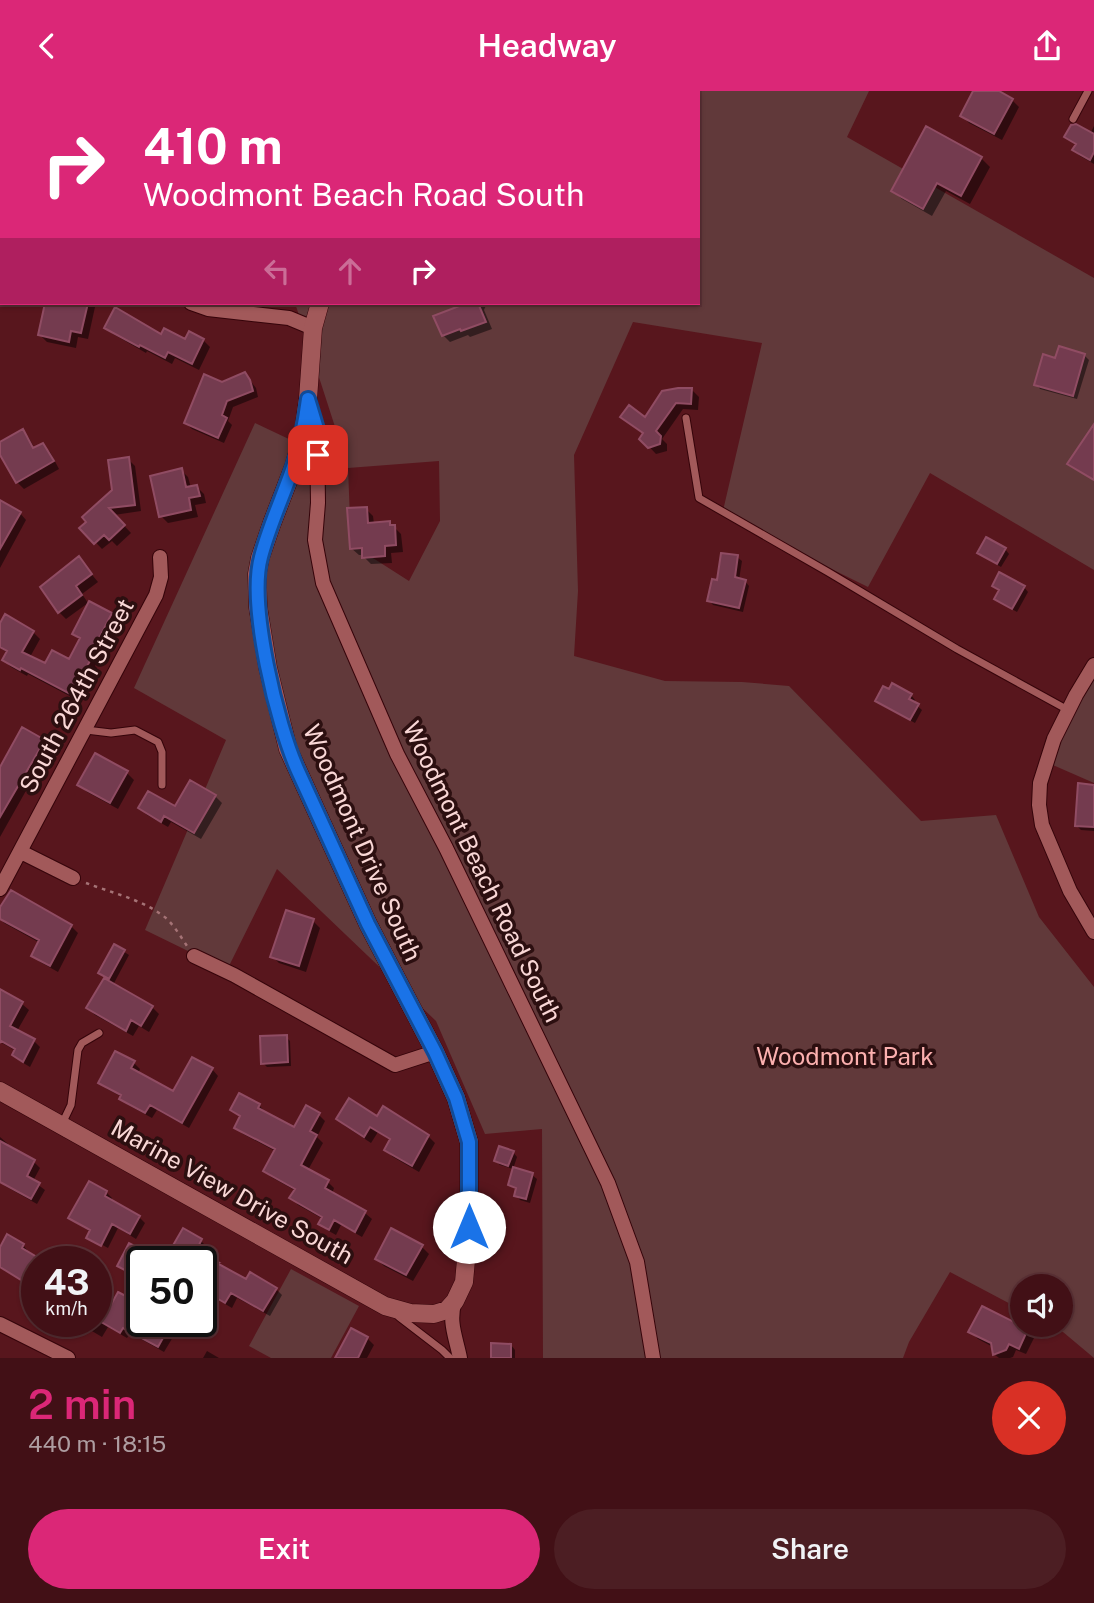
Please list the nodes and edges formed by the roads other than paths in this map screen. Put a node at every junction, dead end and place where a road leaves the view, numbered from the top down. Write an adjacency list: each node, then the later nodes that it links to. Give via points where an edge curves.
1 (1088, 91): 2 (lane)
2 (1073, 120)
3 (197, 305): 5 (street, via 289,318)
4 (319, 305): 5 (main road, Woodmont Drive South)
5 (313, 328): 6 (main road, Woodmont Drive South)
6 (308, 399): 19 (main road, Woodmont Drive South, via 297,456 257,574 268,668 293,761 368,924); 28 (street, Woodmont Beach Road South, via 317,429 315,540 323,583 397,754 608,1183 636,1262)
7 (686, 418): 10 (lane, via 699,498)
8 (160, 557): 11 (street, South 264th Street, via 156,594)
9 (1094, 665): 10 (street)
10 (1069, 711): 16 (street, via 1046,762 1039,805 1042,825 1070,891)
11 (86, 730): 12 (lane, via 135,730 158,742); 13 (street, South 264th Street)
12 (162, 785)
13 (21, 852): 14 (street); 15 (street, South 264th Street)
14 (73, 878)
15 (0, 889)
16 (1094, 932)
17 (194, 956): 19 (street, via 395,1065)
18 (99, 1033): 21 (lane, via 78,1051 71,1105)
19 (435, 1052): 22 (main road, Woodmont Drive South, via 469,1142 464,1282)
20 (0, 1091): 21 (main road, Marine View Drive South)
21 (62, 1125): 23 (main road, Marine View Drive South)
22 (451, 1305): 23 (main road, Marine View Drive South, via 434,1314); 27 (street)
23 (385, 1306): 26 (lane)
24 (0, 1324): 25 (street)
25 (68, 1358)
26 (450, 1358)
27 (460, 1358)
28 (653, 1358)

